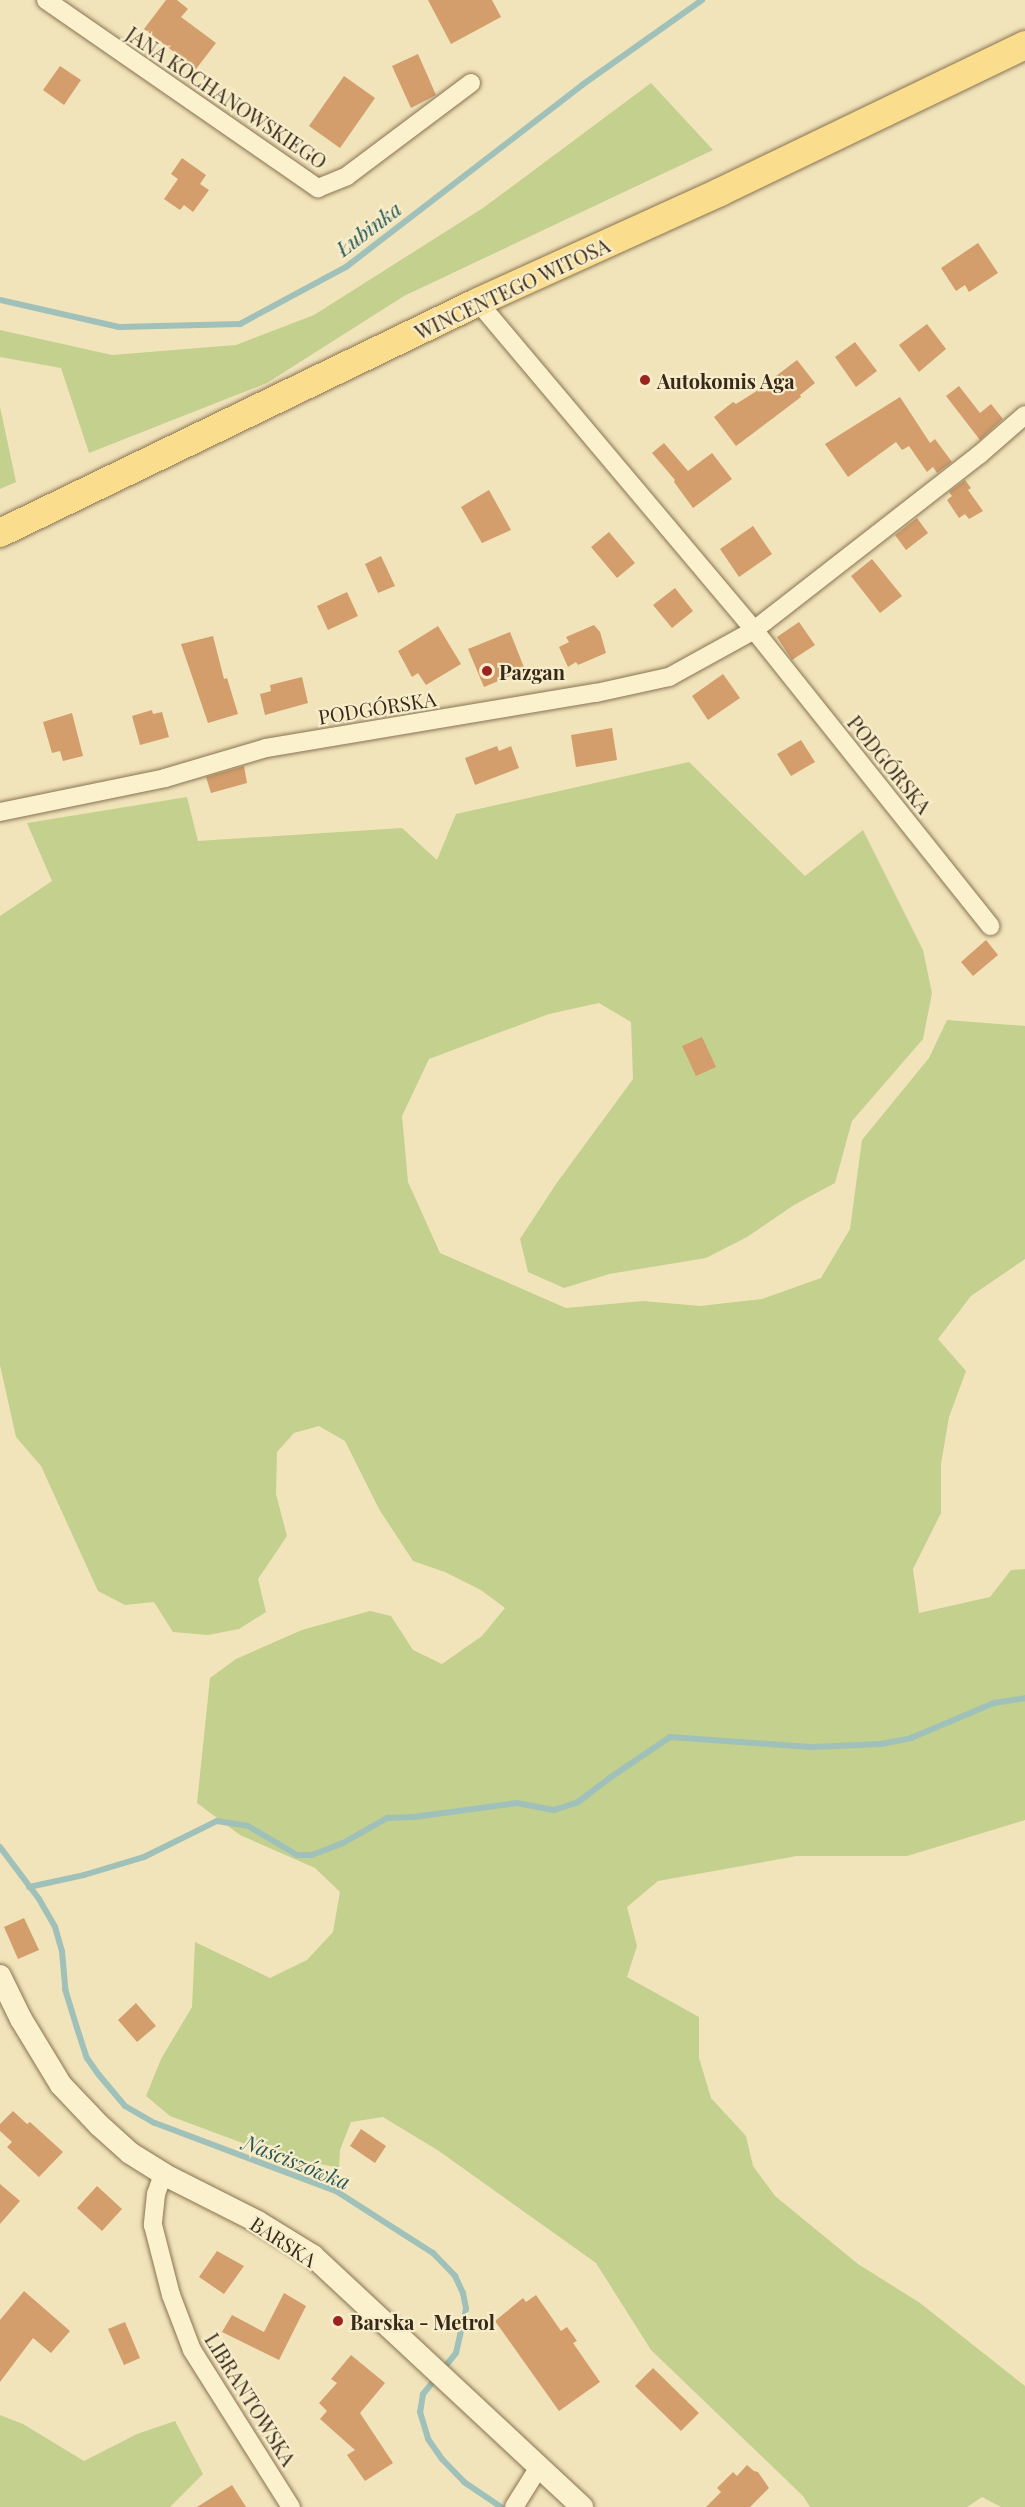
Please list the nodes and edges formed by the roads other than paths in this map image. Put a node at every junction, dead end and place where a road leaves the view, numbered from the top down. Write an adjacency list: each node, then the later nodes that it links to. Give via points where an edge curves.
1 (46, 0): 3 (street, JANA KOCHANOWSKIEGO, via 318,188 347,176)
2 (1025, 45): 4 (main road, WINCENTEGO WITOSA, via 720,192)
3 (471, 83)
4 (478, 302): 6 (main road, WINCENTEGO WITOSA); 7 (street, PODGÓRSKA)
5 (1025, 415): 7 (street, PODGÓRSKA)
6 (0, 533)
7 (754, 630): 8 (street, PODGÓRSKA, via 669,677 596,693 267,748 165,778); 9 (street, PODGÓRSKA)
8 (0, 812)
9 (990, 926)
10 (0, 1976): 11 (street, BARSKA, via 61,2085 130,2153)
11 (163, 2174): 12 (street, BARSKA, via 258,2222 313,2256); 14 (street, LIBRANTOWSKA, via 156,2194 153,2225 171,2295 192,2350)
12 (539, 2467): 13 (street); 15 (street, BARSKA)
13 (518, 2500)
14 (291, 2507)
15 (582, 2507)

